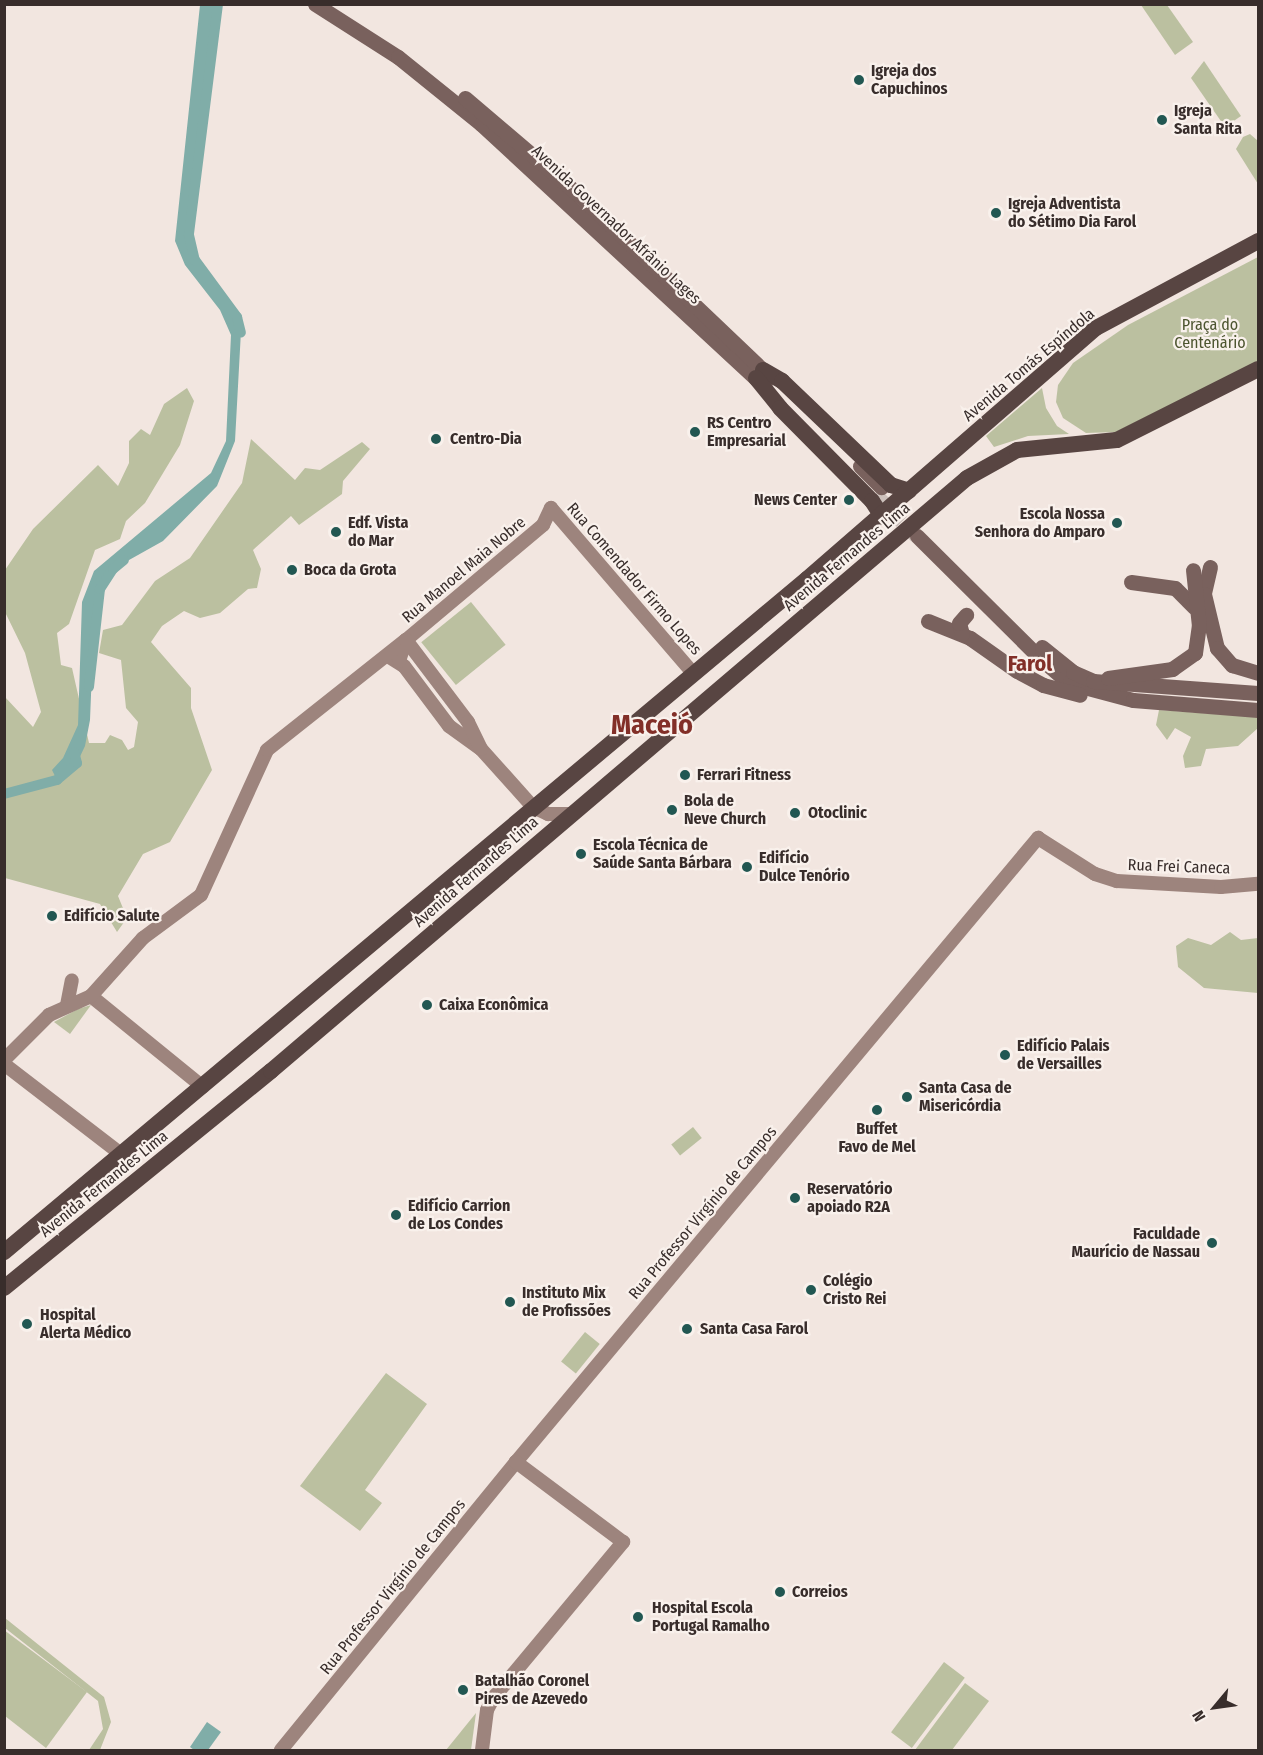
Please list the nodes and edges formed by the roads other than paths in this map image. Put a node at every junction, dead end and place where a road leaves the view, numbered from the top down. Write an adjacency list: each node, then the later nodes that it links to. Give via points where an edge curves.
1 (315, 4): 3 (main road, Avenida Governador Afrânio Lages)
2 (331, 4): 3 (main road, Avenida Governador Afrânio Lages)
3 (350, 21): 5 (main road, Avenida Governador Afrânio Lages, via 481,124); 6 (main road, Avenida Governador Afrânio Lages, via 487,115)
4 (1258, 241): 9 (highway, Avenida Tomás Espíndola, via 1096,328)
5 (641, 272): 6 (main road, via 662,283); 8 (main road, Avenida Governador Afrânio Lages)
6 (671, 282): 8 (main road, Avenida Governador Afrânio Lages)
7 (1258, 369): 34 (highway, Avenida Fernandes Lima, via 1117,440 1017,450 967,478)
8 (759, 374): 10 (main road, Avenida Governador Afrânio Lages); 11 (highway, via 788,386 891,485); 13 (highway, via 780,408 872,501)
9 (953, 453): 11 (highway, Avenida Fernandes Lima)
10 (878, 490)
11 (909, 491): 13 (highway, Avenida Fernandes Lima)
12 (551, 508): 14 (street, Rua Comendador Firmo Lopes); 15 (street, Rua Manoel Maia Nobre)
13 (881, 515): 26 (highway, Avenida Fernandes Lima)
14 (562, 520): 15 (street, Rua Manoel Maia Nobre); 26 (street, Rua Comendador Firmo Lopes)
15 (543, 525): 23 (street, Rua Manoel Maia Nobre)
16 (1210, 567): 27 (main road, via 1204,594 1217,648 1232,665)
17 (1192, 570): 19 (main road)
18 (1131, 582): 19 (main road, via 1175,588)
19 (1195, 609): 28 (main road, via 1199,643 1188,660 1172,669)
20 (966, 615): 22 (main road, via 959,623)
21 (928, 621): 22 (main road)
22 (962, 634): 30 (main road, via 1043,685 1087,697)
23 (406, 640): 24 (street, Rua Manoel Maia Nobre); 25 (street, Rua Manoel Maia Nobre); 32 (street, via 468,722)
24 (384, 657): 25 (street); 38 (street, Rua Manoel Maia Nobre, via 267,750 257,764 207,888 194,903 143,938)
25 (399, 661): 32 (street, via 449,726)
26 (692, 672): 33 (highway, Avenida Fernandes Lima)
27 (1258, 673)
28 (1093, 681): 29 (main road); 30 (main road, via 1073,672 1047,651 920,532 1054,672 1082,689)
29 (1258, 693)
30 (1133, 700): 31 (main road)
31 (1258, 710)
32 (481, 749): 33 (street)
33 (533, 807): 34 (street, via 548,814); 41 (highway, Avenida Fernandes Lima)
34 (570, 814): 44 (highway, Avenida Fernandes Lima, via 271,1071)
35 (1038, 838): 36 (street, Rua Frei Caneca, via 1095,874 1117,881 1221,887); 45 (street, Rua Professor Virgínio de Campos)
36 (1258, 884)
37 (72, 980): 39 (street)
38 (91, 996): 39 (street, Rua Manoel Maia Nobre); 41 (street)
39 (67, 1005): 40 (street, Rua Manoel Maia Nobre, via 41,1021)
40 (4, 1062): 42 (street)
41 (202, 1087): 42 (highway, Avenida Fernandes Lima)
42 (122, 1155): 43 (highway, Avenida Fernandes Lima)
43 (4, 1252)
44 (4, 1288)
45 (516, 1462): 46 (street, Rua Professor Virgínio de Campos); 47 (street, via 623,1542 494,1697 487,1710)
46 (282, 1750)
47 (482, 1750)

